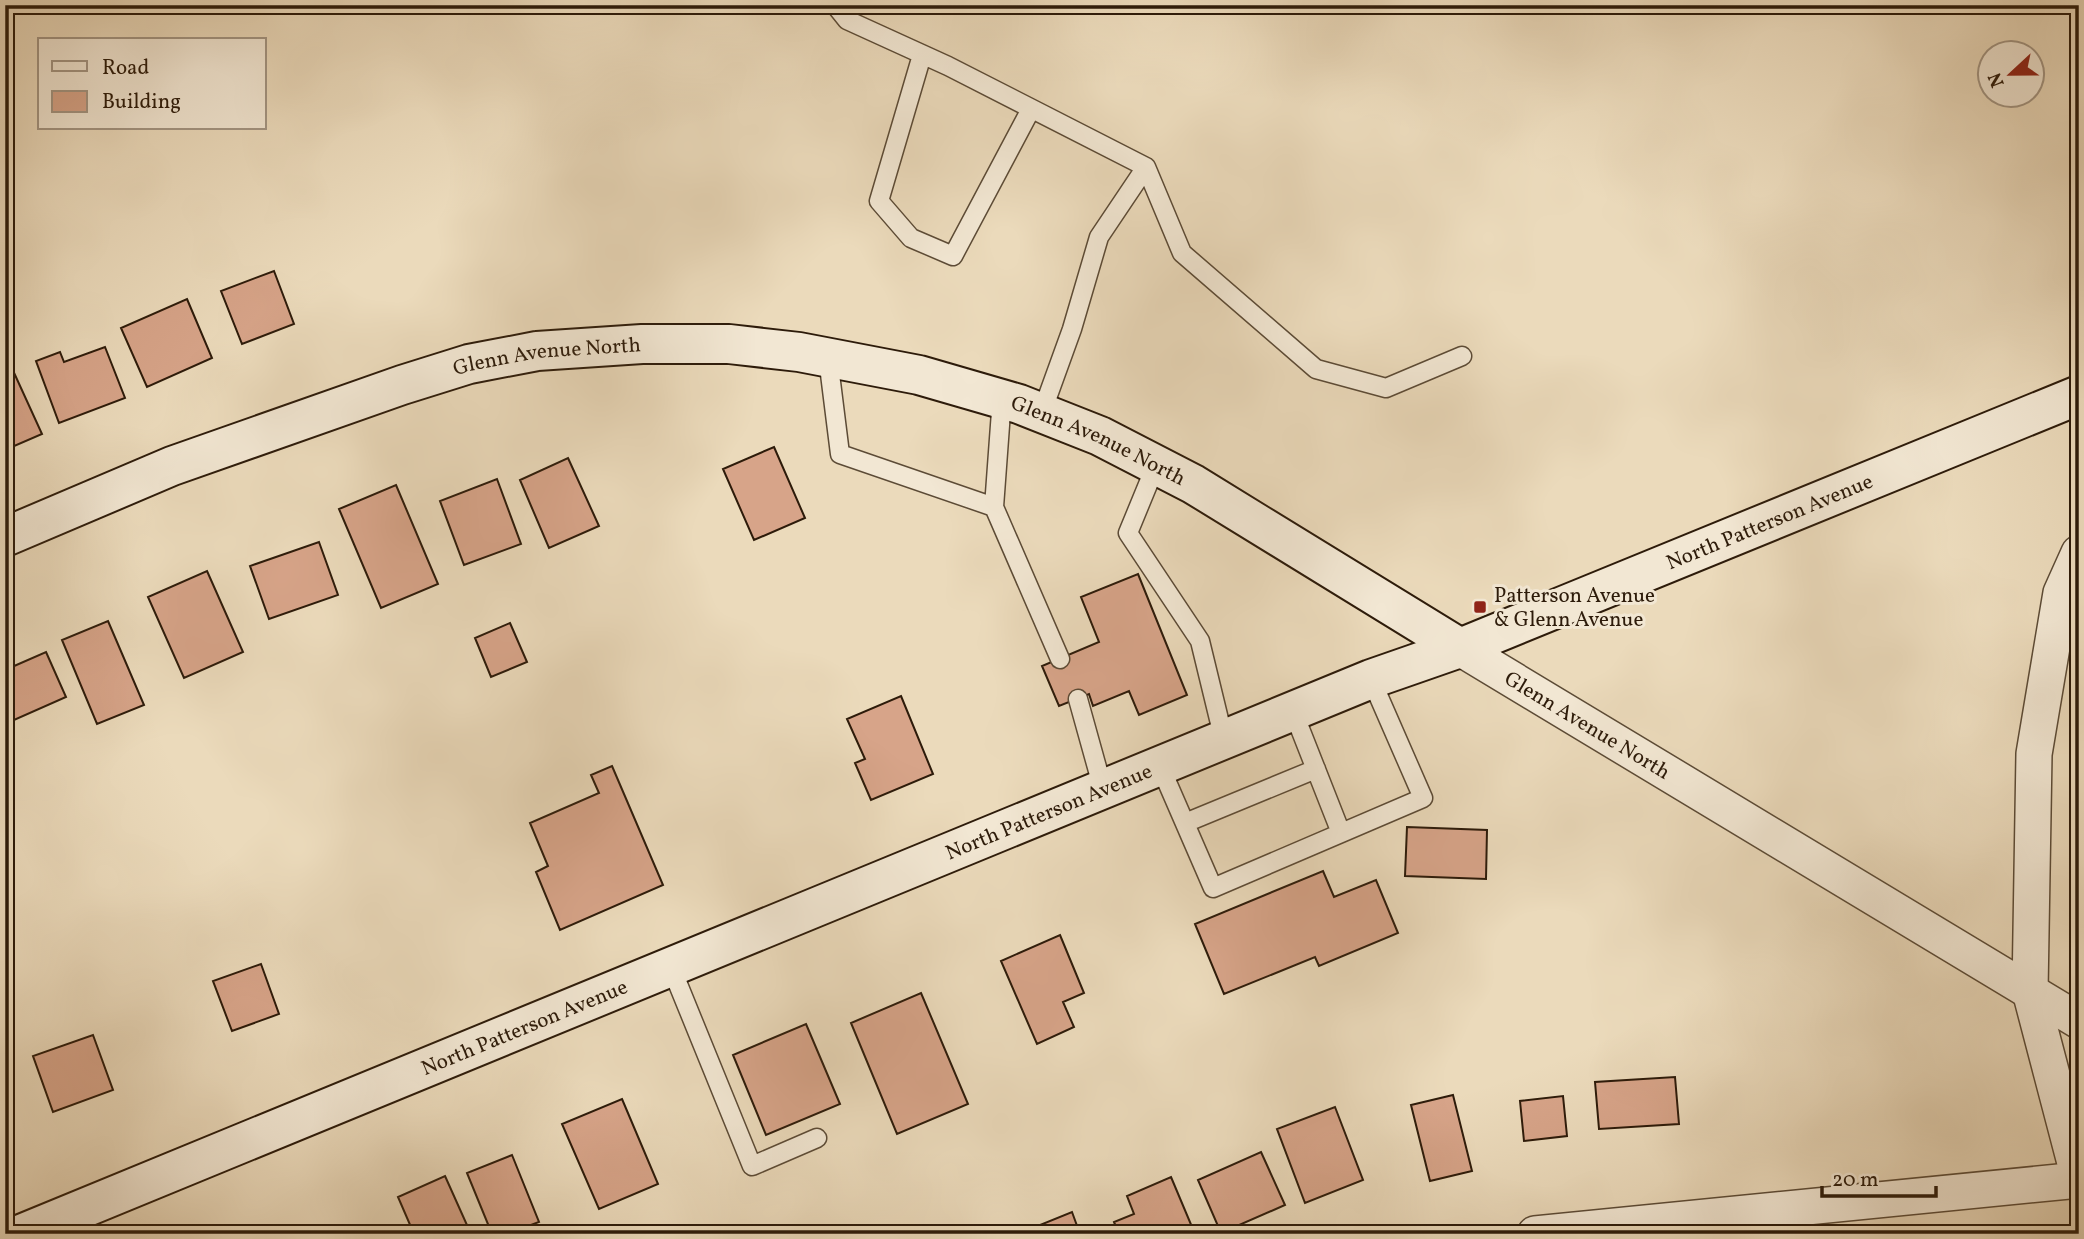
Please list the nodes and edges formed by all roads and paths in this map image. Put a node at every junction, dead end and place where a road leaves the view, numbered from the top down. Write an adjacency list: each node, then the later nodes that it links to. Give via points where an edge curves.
1 (835, 5): 2 (lane, via 847,20)
2 (922, 55): 3 (lane); 3 (lane, via 879,201 911,237 953,256)
3 (1031, 109): 4 (lane)
4 (1146, 167): 5 (lane, via 1182,253 1316,369 1386,388); 9 (lane, via 1099,237)
5 (1462, 356)
6 (828, 358): 8 (main road, Glenn Avenue North, via 919,375); 11 (lane, via 840,454); 12 (main road, Glenn Avenue North, via 729,344 642,344 537,351 469,364 173,466)
7 (2079, 395): 14 (main road, North Patterson Avenue)
8 (1002, 398): 9 (main road, Glenn Avenue North); 11 (lane)
9 (1042, 412): 10 (main road, Glenn Avenue North)
10 (1156, 465): 14 (main road, Glenn Avenue North); 19 (lane, via 1128,533 1200,641)
11 (994, 507): 15 (lane)
12 (5, 537)
13 (2079, 553): 26 (street, via 2061,593 2034,754)
14 (1460, 648): 16 (main road, North Patterson Avenue); 26 (street, Glenn Avenue North)
15 (1059, 659)
16 (1371, 679): 18 (main road, North Patterson Avenue); 24 (lane, via 1423,798)
17 (1078, 699): 22 (lane)
18 (1293, 711): 19 (main road, North Patterson Avenue); 21 (lane)
19 (1224, 740): 20 (main road, North Patterson Avenue)
20 (1160, 766): 22 (main road, North Patterson Avenue); 23 (lane)
21 (1316, 769): 23 (lane); 24 (lane)
22 (1103, 789): 25 (main road, North Patterson Avenue)
23 (1185, 822): 24 (lane, via 1213,888)
24 (1341, 834)
25 (671, 967): 28 (lane, via 752,1167); 30 (main road, North Patterson Avenue)
26 (2029, 991): 27 (street, Glenn Avenue North); 29 (street)
27 (2079, 1021)
28 (817, 1138)
29 (2079, 1179): 31 (street)
30 (21, 1234)
31 (1535, 1234)

